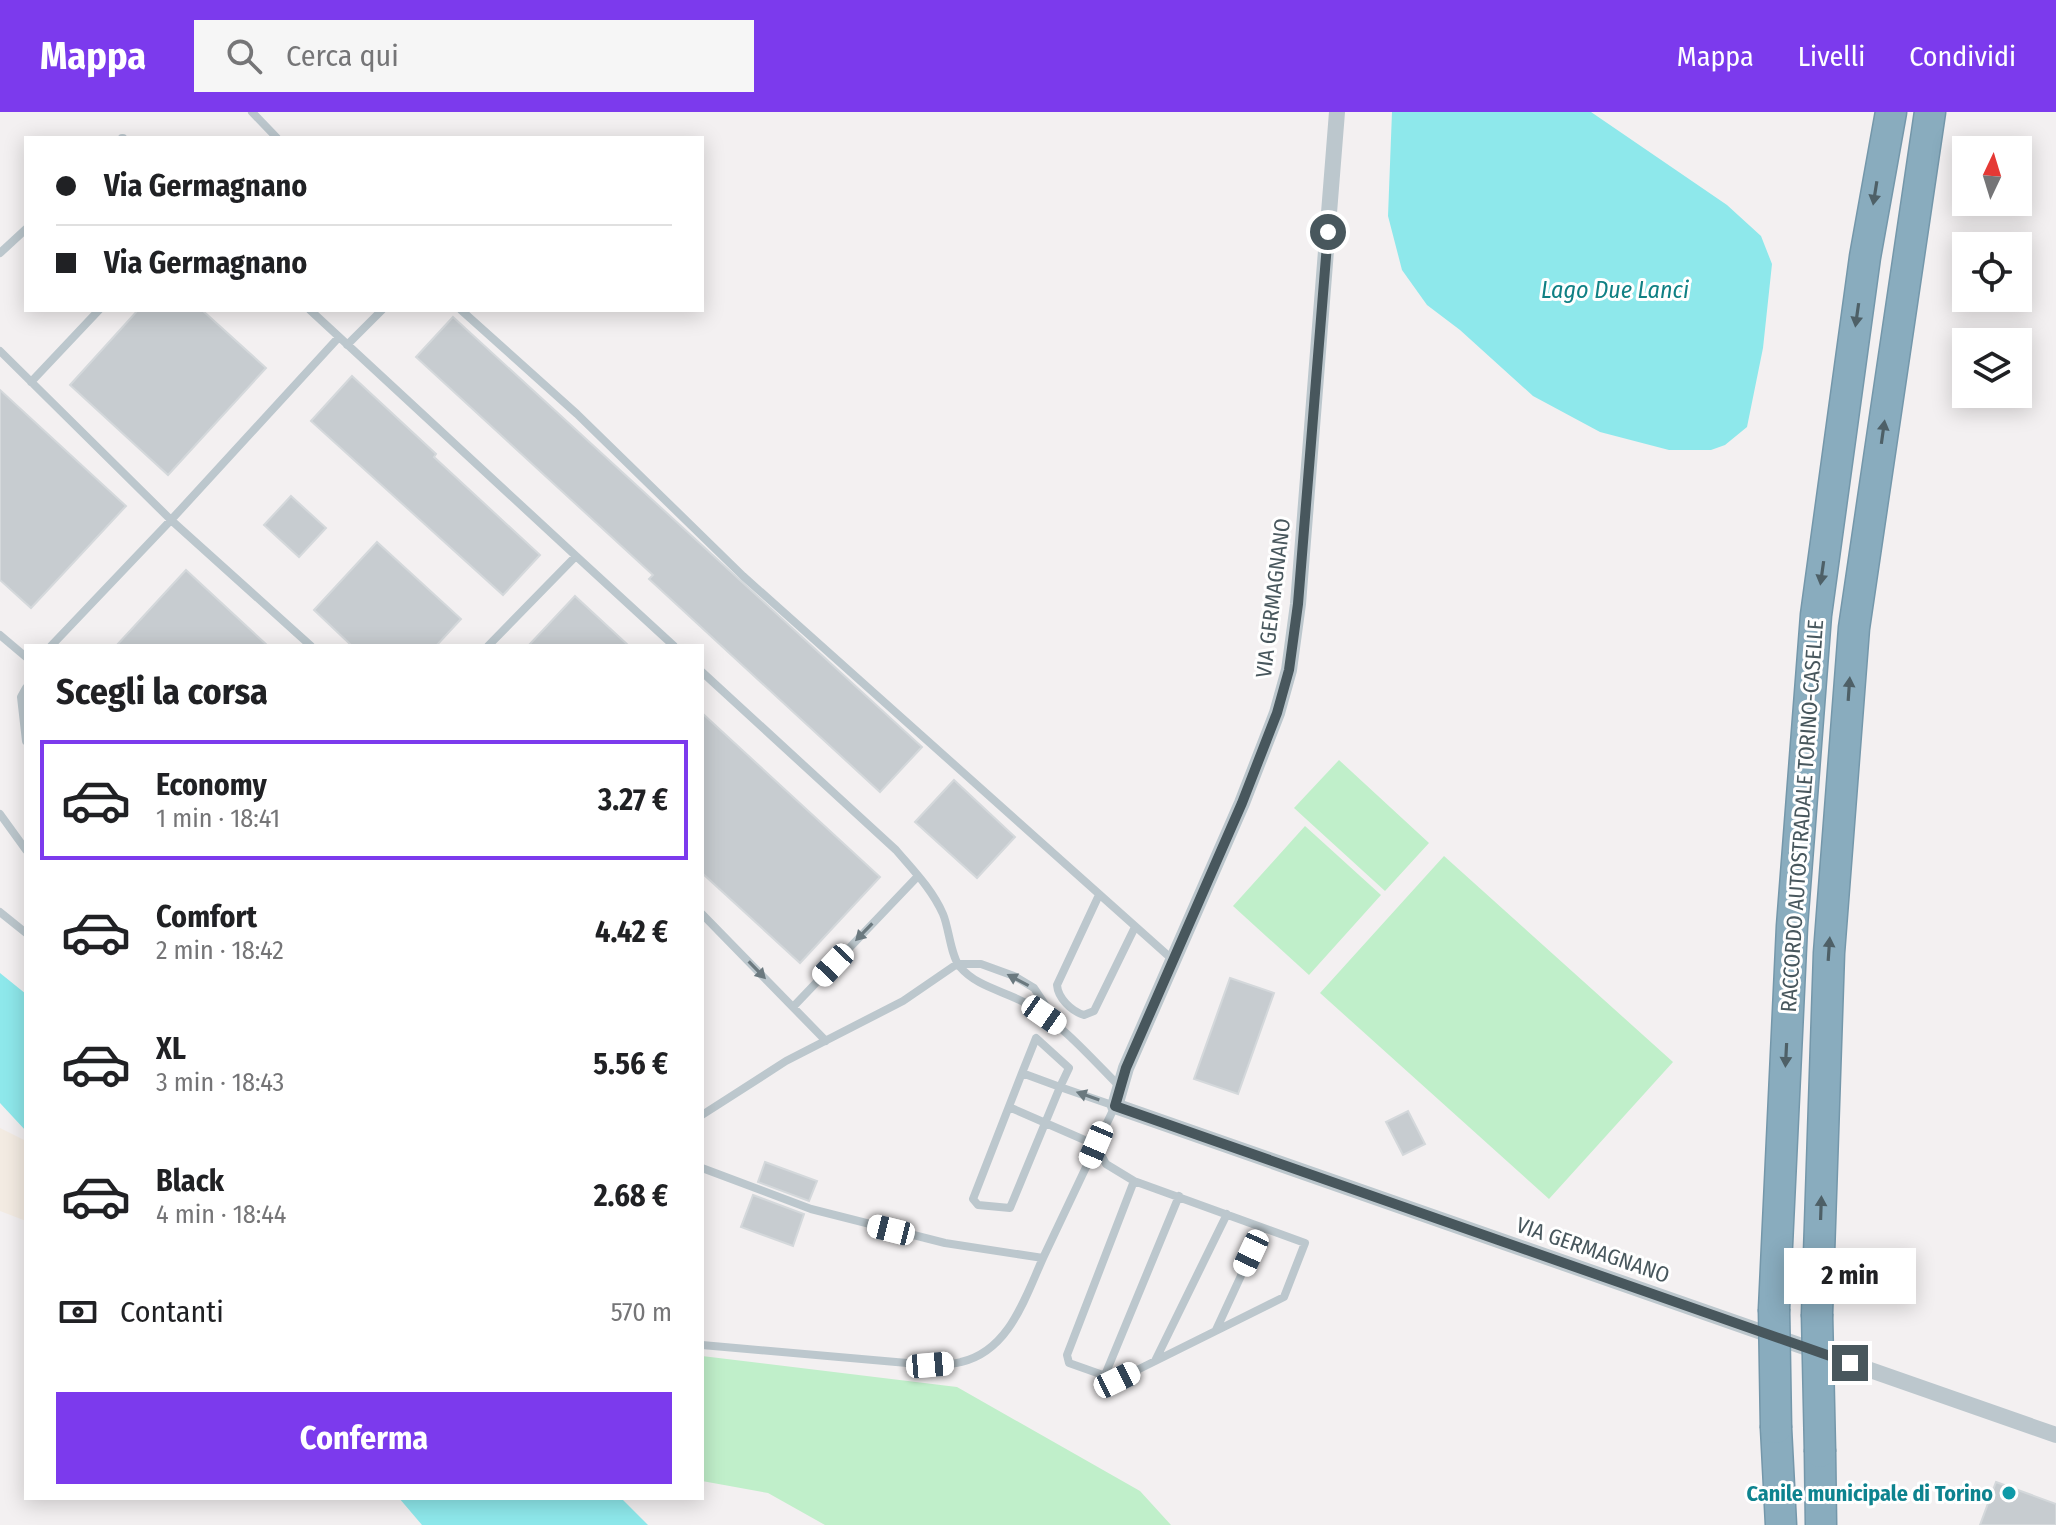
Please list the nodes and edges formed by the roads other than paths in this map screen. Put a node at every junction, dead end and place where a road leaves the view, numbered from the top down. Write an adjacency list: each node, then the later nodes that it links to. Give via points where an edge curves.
1 (252, 112): 5 (lane)
2 (1337, 112): 35 (street, VIA GERMAGNANO, via 1289,670 1257,764)
3 (1891, 112): 61 (highway, RACCORDO AUTOSTRADALE TORINO-CASELLE, one-way to 61, bridge, via 1868,238 1816,615 1792,926 1774,1309)
4 (1930, 112): 62 (highway, RACCORDO AUTOSTRADALE TORINO-CASELLE, one-way to 4, bridge, via 1817,1314 1829,953 1854,628)
5 (275, 136)
6 (24, 231): 7 (lane)
7 (0, 253)
8 (97, 312): 15 (lane)
9 (312, 312): 12 (lane)
10 (380, 312): 13 (lane)
11 (463, 312): 30 (lane, via 743,576)
12 (339, 337): 13 (lane); 16 (lane)
13 (347, 345): 17 (lane)
14 (0, 351): 15 (lane)
15 (31, 382): 16 (lane)
16 (171, 520): 19 (lane); 20 (lane)
17 (576, 556): 21 (lane); 22 (lane)
18 (0, 635): 23 (lane)
19 (53, 644)
20 (309, 644)
21 (490, 644)
22 (672, 644)
23 (24, 655)
24 (704, 674): 29 (lane)
25 (24, 692): 26 (lane)
26 (24, 723)
27 (0, 814): 28 (lane)
28 (24, 847)
29 (918, 876): 36 (lane, via 943,914); 37 (lane, one-way to 37)
30 (1099, 895): 33 (lane); 33 (lane, via 1057,985 1077,1013 1094,1011)
31 (0, 912): 34 (lane)
32 (704, 916): 37 (lane, one-way to 37)
33 (1135, 927): 35 (lane)
34 (24, 931)
35 (1174, 961): 42 (street, VIA GERMAGNANO, via 1126,1068)
36 (957, 964): 38 (lane, via 975,981 1028,1004); 38 (lane, one-way to 36, via 1034,988 981,964); 39 (lane, via 903,1001)
37 (793, 1007): 39 (lane)
38 (1060, 1027): 42 (lane)
39 (826, 1041): 45 (lane)
40 (1022, 1073): 41 (lane); 41 (lane, via 1036,1038 1069,1068); 46 (lane)
41 (1060, 1087): 44 (lane, one-way to 41); 48 (lane)
42 (1122, 1089): 44 (street, VIA GERMAGNANO)
43 (704, 1105): 45 (lane)
44 (1115, 1106): 49 (lane, VIA GERMAGNANO); 60 (street, VIA GERMAGNANO)
45 (713, 1107): 47 (lane)
46 (1009, 1107): 48 (lane); 48 (lane, via 973,1199 978,1205 1010,1208)
47 (704, 1114)
48 (1046, 1122): 49 (lane)
49 (1096, 1145): 51 (lane, via 1106,1164); 55 (lane, VIA GERMAGNANO)
50 (704, 1169): 55 (lane, via 811,1209 945,1243)
51 (1134, 1181): 52 (lane); 59 (lane, via 1067,1355 1069,1363)
52 (1179, 1196): 53 (lane); 59 (lane)
53 (1227, 1214): 54 (lane); 58 (lane)
54 (1263, 1228): 56 (lane); 56 (lane, via 1305,1243 1284,1297)
55 (1043, 1258): 57 (lane, VIA GERMAGNANO, via 1016,1317 994,1347 962,1362 930,1365)
56 (1216, 1330): 58 (lane)
57 (704, 1345)
58 (1155, 1361): 59 (lane, via 1117,1380)
59 (1105, 1375)
60 (2056, 1435)
61 (1781, 1525)
62 (1821, 1525)

